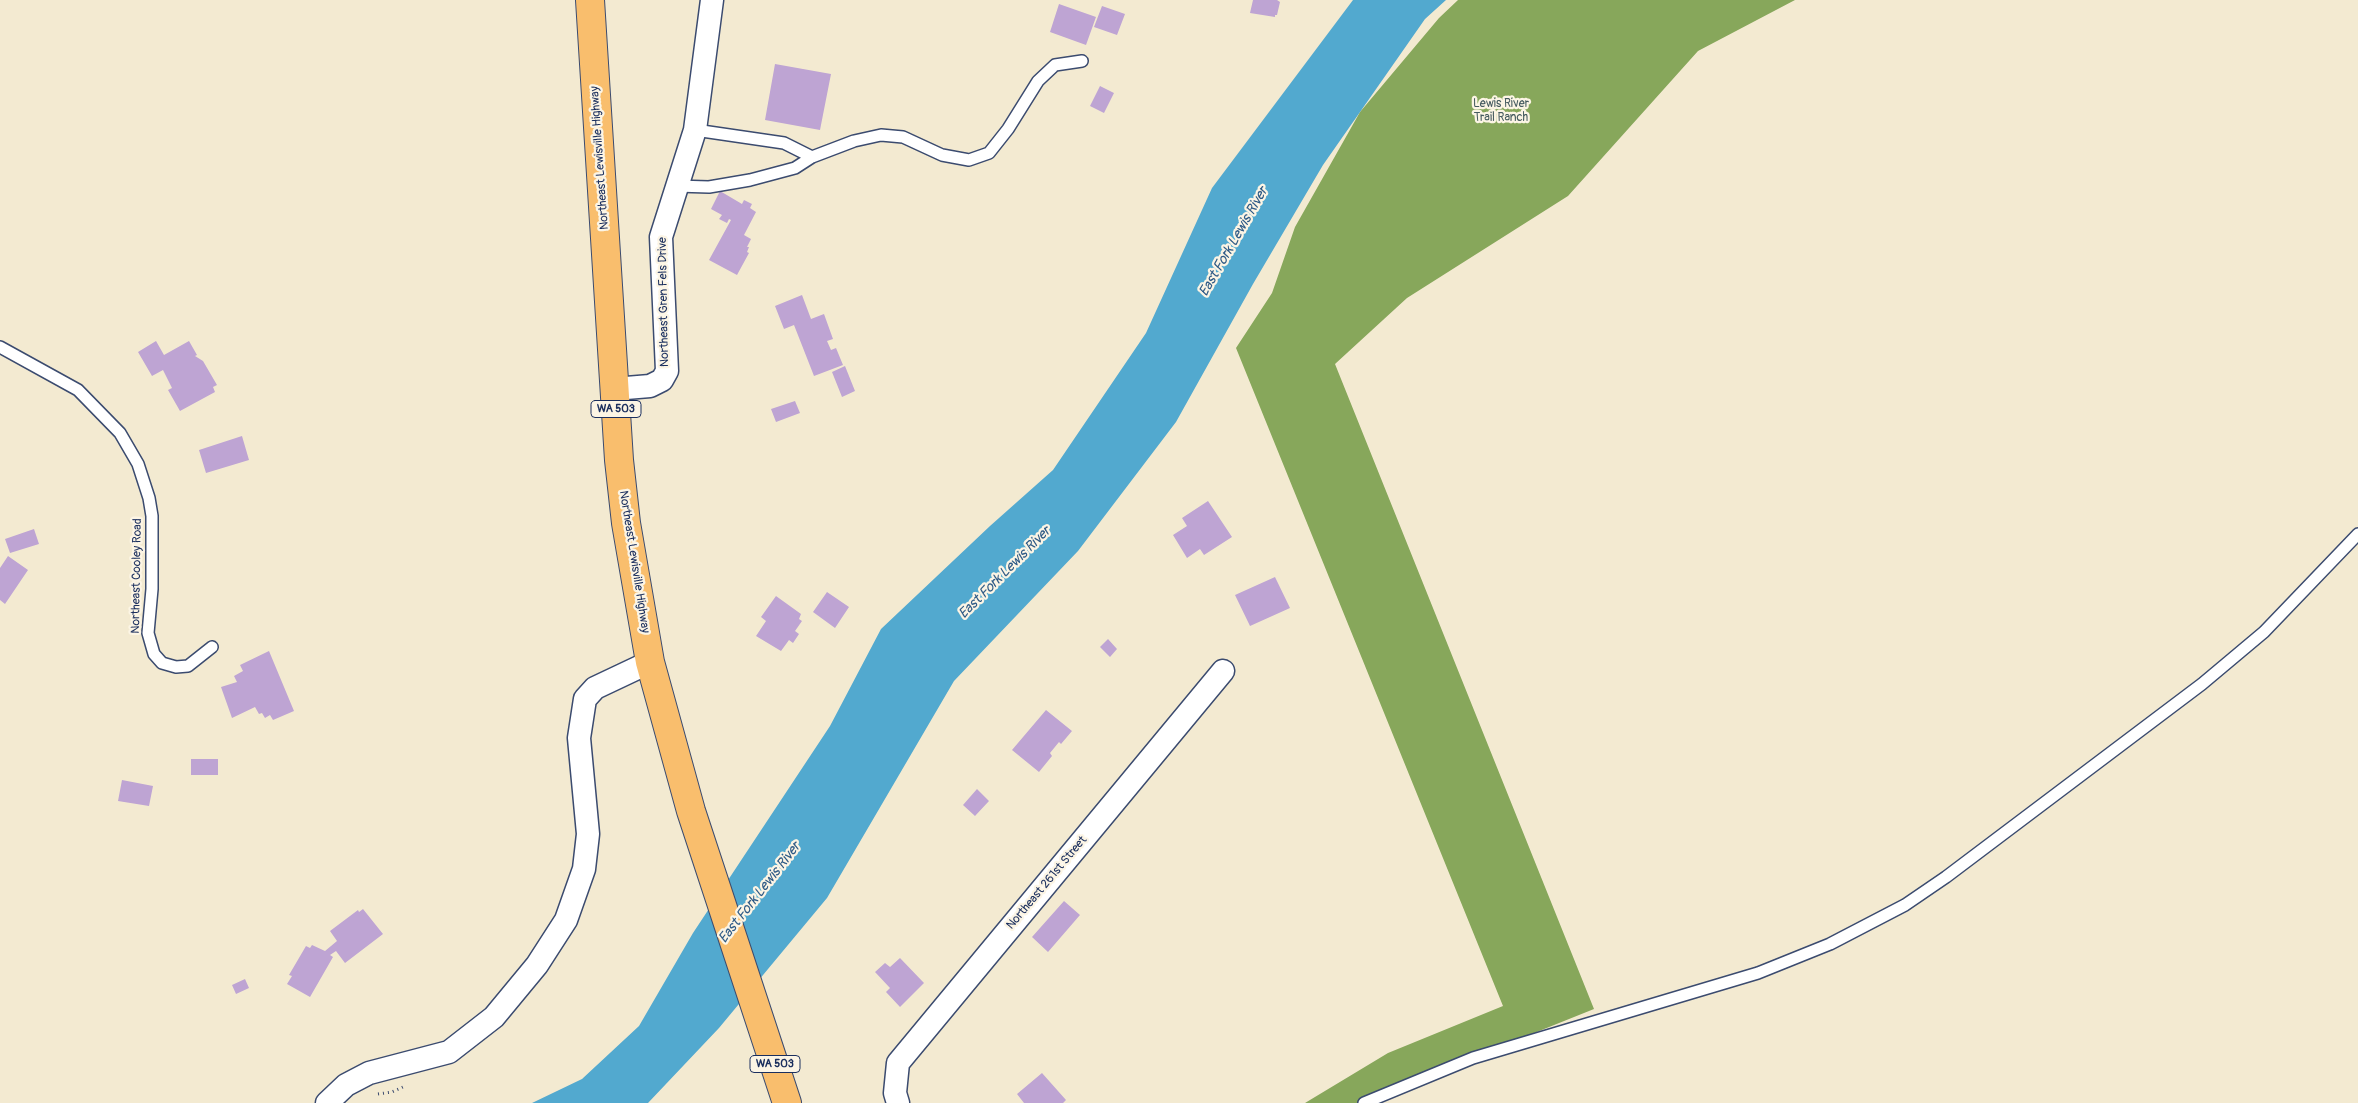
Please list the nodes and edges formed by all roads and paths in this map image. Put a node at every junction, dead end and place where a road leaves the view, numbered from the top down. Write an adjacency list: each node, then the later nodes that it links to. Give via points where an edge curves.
1 (590, 0): 8 (main road, Northeast Lewisville Highway / WA 503)
2 (712, 0): 4 (street, Northeast Gren Fels Drive)
3 (1082, 62): 5 (lane, via 1055,65 1038,81 989,153 969,160 942,155 903,137 881,134)
4 (694, 130): 5 (lane, via 784,144); 6 (street, Northeast Gren Fels Drive)
5 (812, 157): 6 (lane, via 795,168 750,180 709,187)
6 (676, 186): 8 (street, Northeast Gren Fels Drive, via 661,238 667,371 662,380 650,386)
7 (0, 347): 10 (lane, Northeast Cooley Road, via 78,390 120,433 138,464 152,516 152,604 148,634 154,654 162,663 188,666)
8 (614, 389): 11 (main road, Northeast Lewisville Highway / WA 503, via 626,523)
9 (2358, 534): 16 (lane, via 2264,632 2202,684 1905,905 1830,944 1758,973 1473,1058)
10 (212, 647)
11 (650, 662): 13 (street, via 595,688 585,699 579,738 588,834 584,869 566,920 537,965 494,1017 449,1052 369,1073 346,1085); 14 (main road, Northeast Lewisville Highway / WA 503, via 691,810)
12 (1223, 671): 15 (street, Northeast 261st Street, via 898,1062 894,1085)
13 (327, 1103)
14 (787, 1103)
15 (898, 1103)
16 (1364, 1103)

